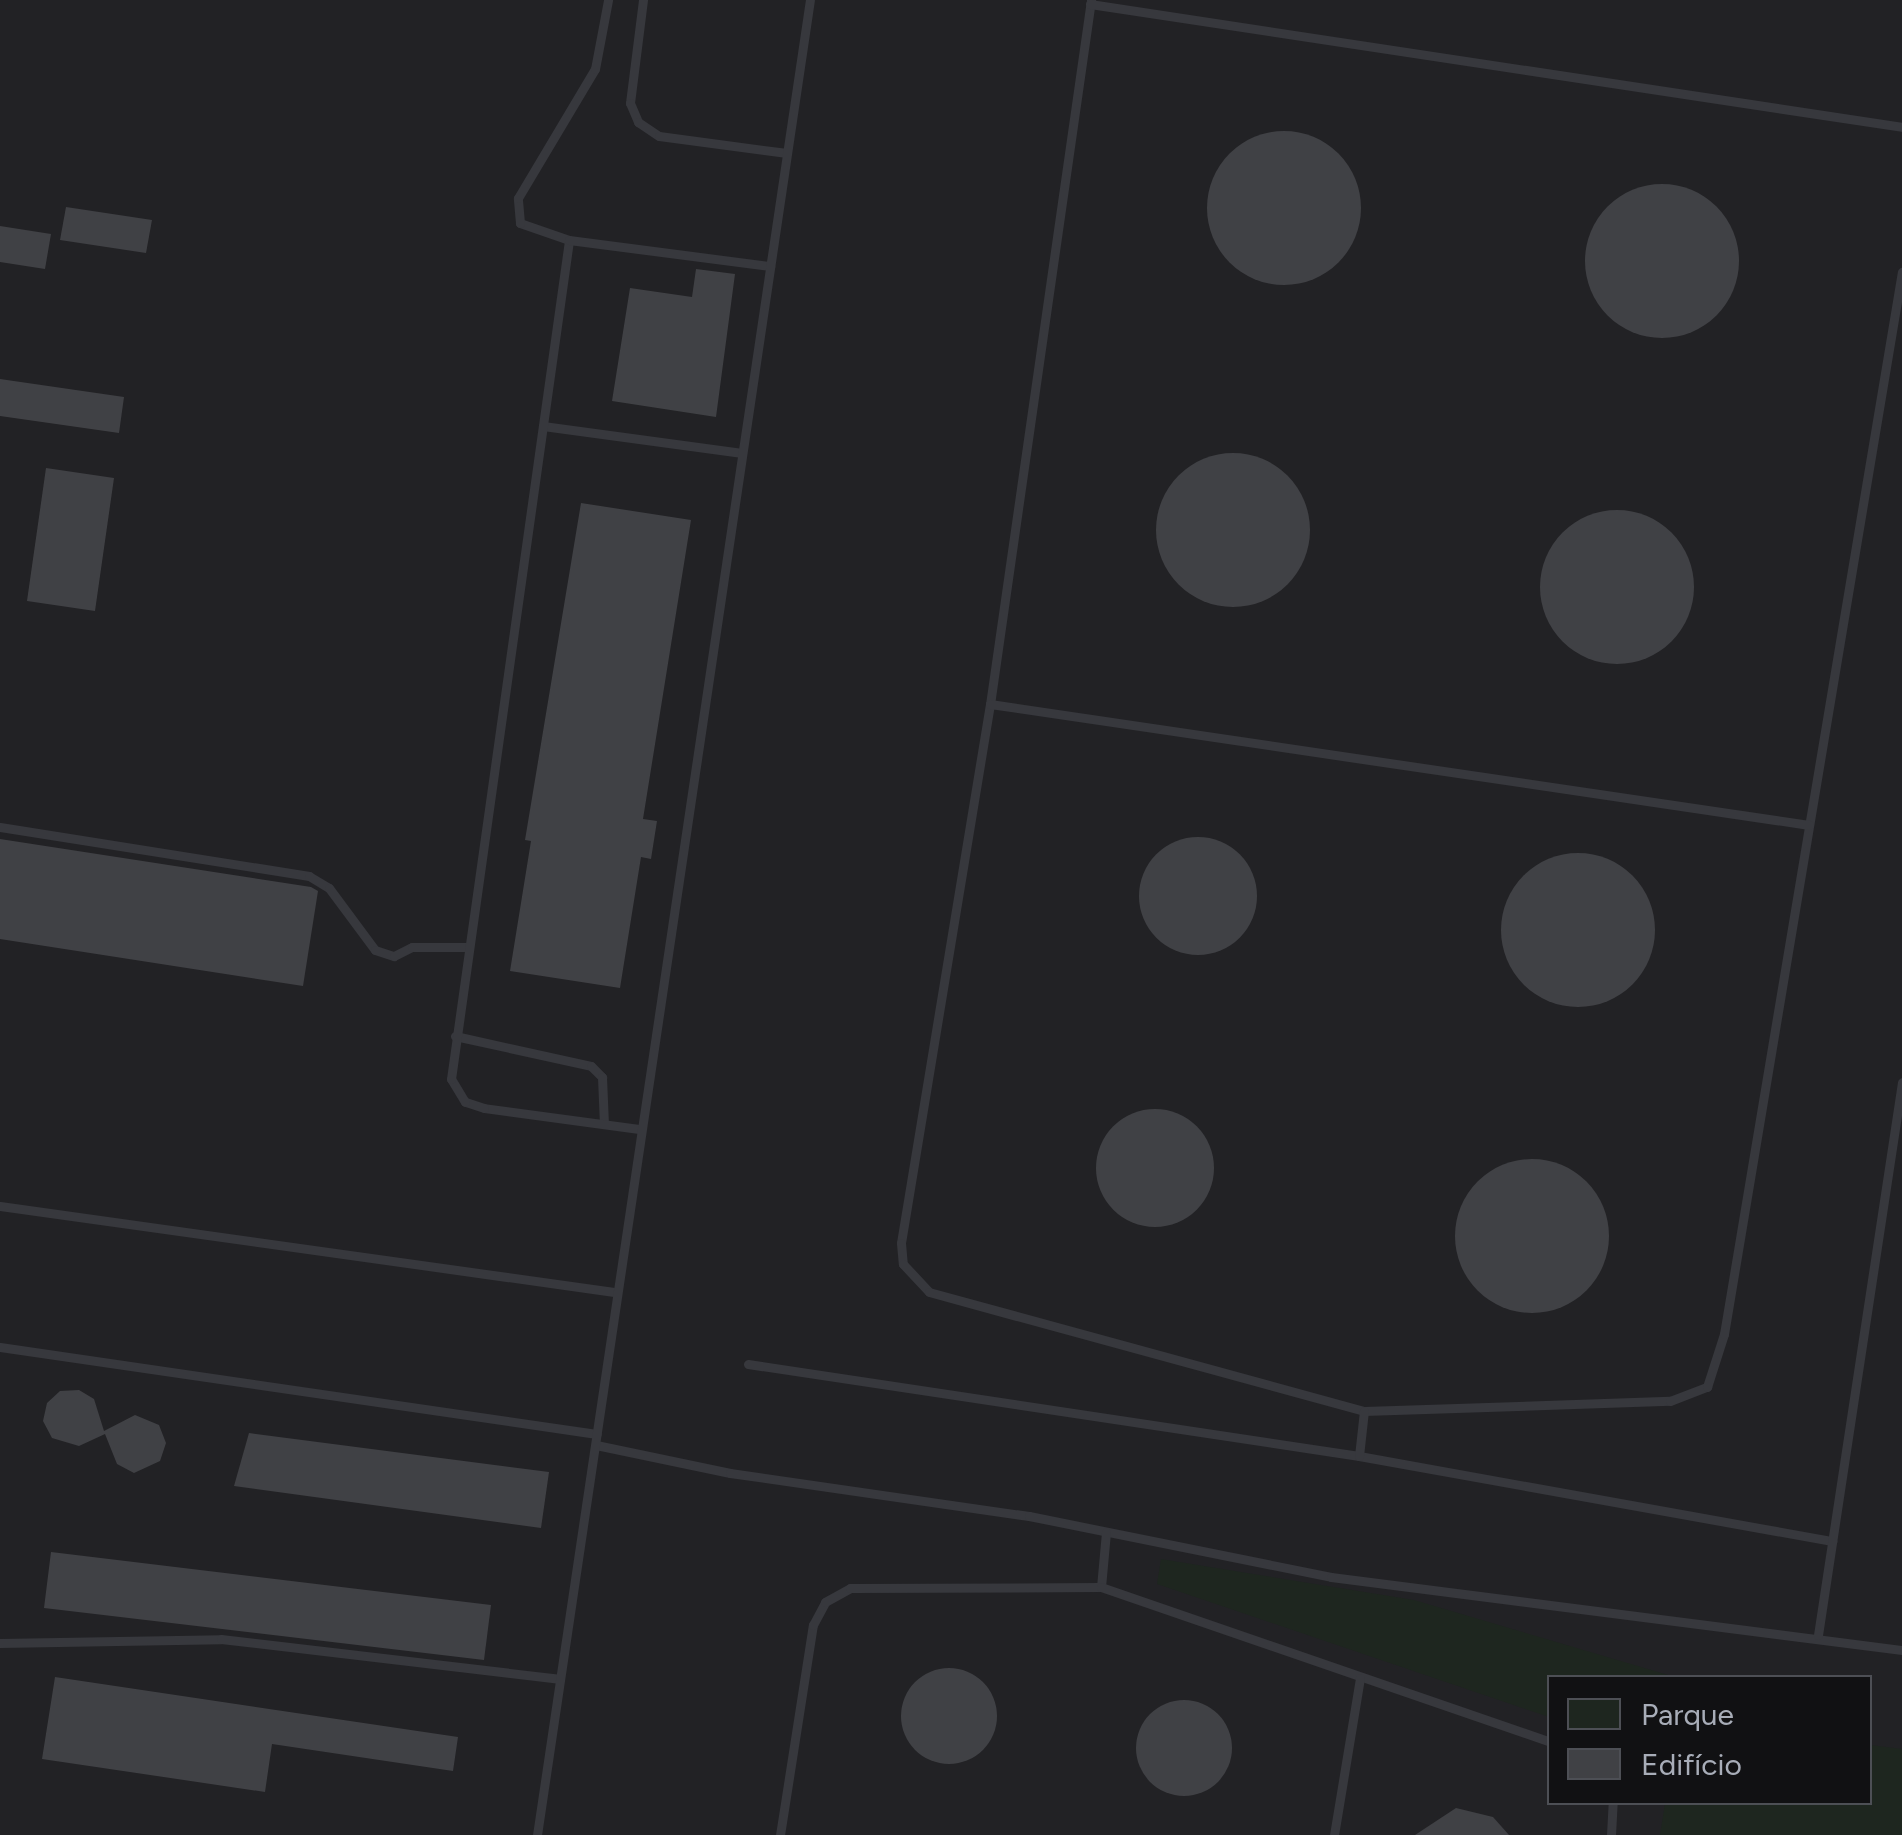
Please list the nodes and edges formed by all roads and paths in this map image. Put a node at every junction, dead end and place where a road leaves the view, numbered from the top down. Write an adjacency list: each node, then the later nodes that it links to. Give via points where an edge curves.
1 (608, 0): 7 (lane, via 595,69 518,198 520,223)
2 (643, 0): 6 (lane, via 630,103 638,122 659,136)
3 (810, 0): 6 (lane)
4 (1090, 2): 5 (lane); 12 (lane)
5 (1902, 127)
6 (787, 153): 8 (lane)
7 (569, 240): 8 (lane); 10 (lane)
8 (770, 266): 11 (lane)
9 (1902, 272): 13 (lane)
10 (543, 426): 11 (lane); 15 (lane)
11 (742, 454): 19 (lane)
12 (990, 704): 13 (lane); 24 (lane, via 901,1243 903,1264 929,1292)
13 (1808, 824): 24 (lane, via 1724,1334 1707,1387 1670,1401)
14 (0, 827): 15 (lane, via 309,876 328,888 375,950 394,956 412,947)
15 (468, 947): 16 (lane)
16 (455, 1036): 18 (lane, via 591,1066 602,1077); 18 (lane, via 451,1079 465,1102)
17 (1902, 1082): 28 (lane)
18 (604, 1124): 19 (lane)
19 (639, 1129): 21 (lane)
20 (0, 1206): 21 (lane)
21 (614, 1292): 25 (lane)
22 (0, 1347): 25 (lane)
23 (748, 1364): 26 (lane)
24 (1364, 1411): 26 (lane)
25 (596, 1439): 27 (lane, via 622,1452); 34 (lane)
26 (1360, 1456): 28 (lane)
27 (1106, 1532): 29 (lane); 30 (lane, via 1332,1577)
28 (1832, 1540): 30 (lane)
29 (1101, 1587): 33 (lane); 38 (lane, via 834,1593 812,1625)
30 (1818, 1635): 32 (lane)
31 (0, 1643): 34 (lane, via 221,1639)
32 (1902, 1650)
33 (1360, 1678): 35 (lane); 39 (lane)
34 (559, 1679): 37 (lane)
35 (1547, 1741)
36 (1613, 1805): 40 (lane)
37 (536, 1835)
38 (780, 1835)
39 (1334, 1835)
40 (1611, 1835)

